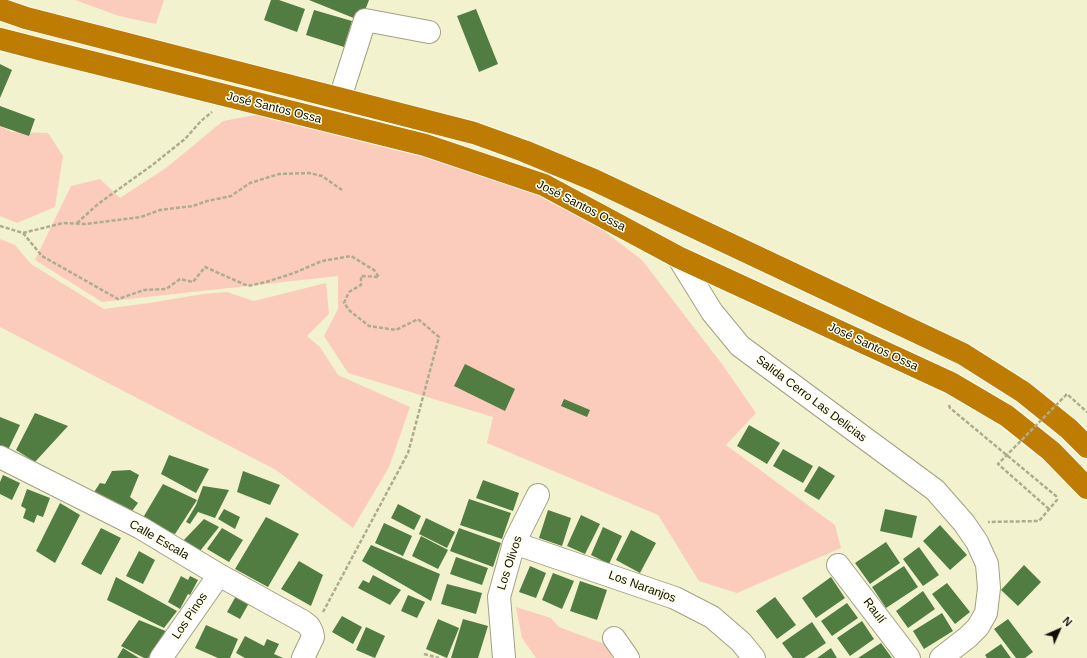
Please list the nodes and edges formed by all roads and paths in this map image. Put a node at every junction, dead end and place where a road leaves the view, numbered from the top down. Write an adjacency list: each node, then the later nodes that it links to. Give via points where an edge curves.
1 (0, 9): 5 (highway, José Santos Ossa, via 26,18)
2 (429, 32): 5 (street, via 365,20)
3 (0, 38): 4 (highway, José Santos Ossa)
4 (230, 97): 7 (path, via 201,121 185,139 98,204); 10 (highway, José Santos Ossa, via 425,145 544,185)
5 (340, 98): 13 (highway, José Santos Ossa, via 474,133 594,180 963,354 1023,392)
6 (342, 190): 7 (path, via 322,176 309,173 279,174 250,183 231,196 193,206 160,210 141,216)
7 (77, 223): 9 (path, via 63,223)
8 (0, 226): 9 (path)
9 (23, 233): 22 (path, via 42,256 118,299 144,290 166,289 180,279 193,282 205,267 248,286 294,273 322,260 351,256 374,270 379,277 361,276 361,285 349,292 344,303 350,311 369,326 396,330 418,320 439,337 408,453)
10 (678, 257): 15 (highway, José Santos Ossa, via 951,383 1006,416 1051,451); 18 (street, Salida Cerro Las Delicias, via 712,312 740,346 935,490)
11 (951, 399): 17 (path, via 948,405 950,408 1053,493 1057,500)
12 (1087, 412): 17 (path, bridge, via 1066,394 998,464)
13 (1087, 447)
14 (0, 457): 21 (street, Calle Escala, via 141,528)
15 (1087, 488)
16 (538, 495): 19 (street, Los Olivos)
17 (1049, 509): 18 (path, via 1039,521)
18 (964, 523): 32 (street, Salida Cerro Las Delicias, via 977,542 987,564 989,588 986,613 978,627)
19 (514, 543): 28 (street, Los Olivos, via 498,597); 30 (street, Los Naranjos, via 675,598 712,617)
20 (838, 565): 31 (street, Raulí)
21 (219, 575): 22 (street, Calle Escala, via 304,622); 25 (street, Los Pinos)
22 (312, 632): 26 (street)
23 (614, 638): 29 (street)
24 (424, 654): 27 (path)
25 (161, 658)
26 (303, 658)
27 (439, 658)
28 (504, 658)
29 (628, 658)
30 (754, 658)
31 (909, 658)
32 (941, 658)

